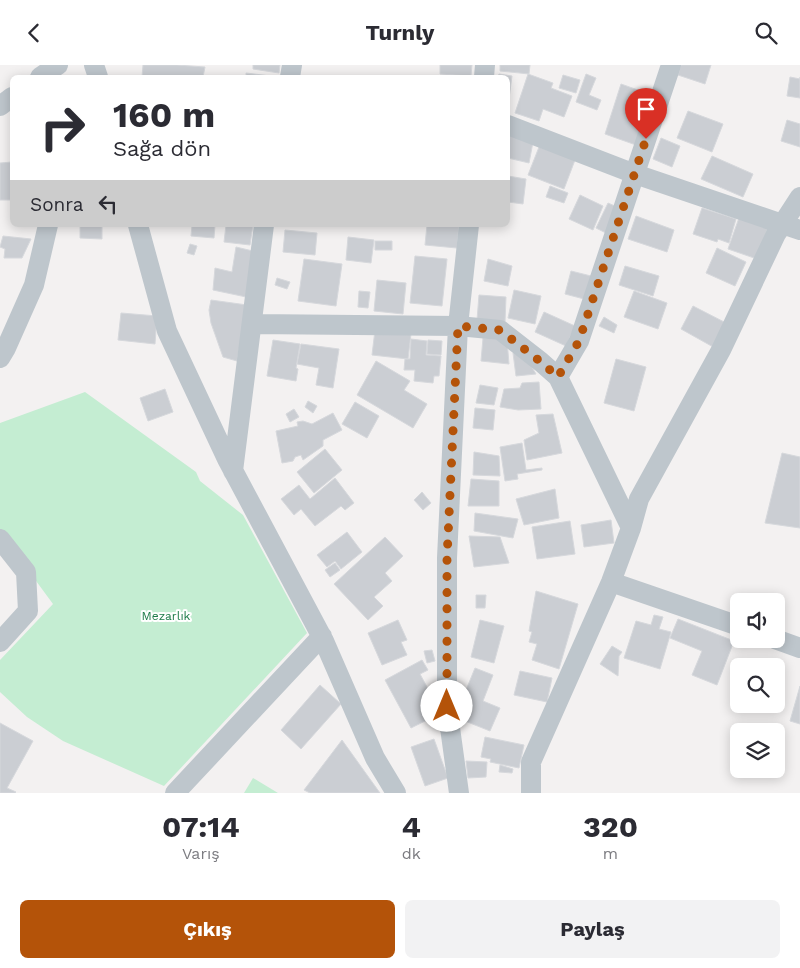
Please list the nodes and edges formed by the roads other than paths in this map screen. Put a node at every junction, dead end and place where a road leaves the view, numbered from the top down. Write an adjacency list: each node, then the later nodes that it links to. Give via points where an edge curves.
1 (58, 65): 3 (street)
2 (671, 65): 5 (street)
3 (43, 75)
4 (510, 126): 5 (street)
5 (635, 174): 11 (street); 15 (street, via 579,341)
6 (800, 197): 11 (street)
7 (48, 227): 14 (street, via 34,285)
8 (139, 227): 16 (street, via 167,331)
9 (264, 227): 12 (street)
10 (469, 227): 13 (street)
11 (791, 227): 17 (street, via 776,234 721,350)
12 (252, 324): 13 (street); 16 (street)
13 (458, 326): 15 (street, via 500,330); 27 (street, via 447,558 447,706)
14 (0, 357)
15 (558, 377): 17 (street)
16 (233, 471): 21 (street)
17 (631, 504): 19 (street, via 631,528)
18 (0, 539): 22 (street, via 26,572 28,611)
19 (611, 581): 20 (street); 28 (street, via 531,762)
20 (730, 623)
21 (322, 636): 25 (street); 26 (street, via 375,758)
22 (0, 642)
23 (785, 642): 24 (street)
24 (800, 647)
25 (175, 793)
26 (396, 793)
27 (459, 793)
28 (531, 793)

